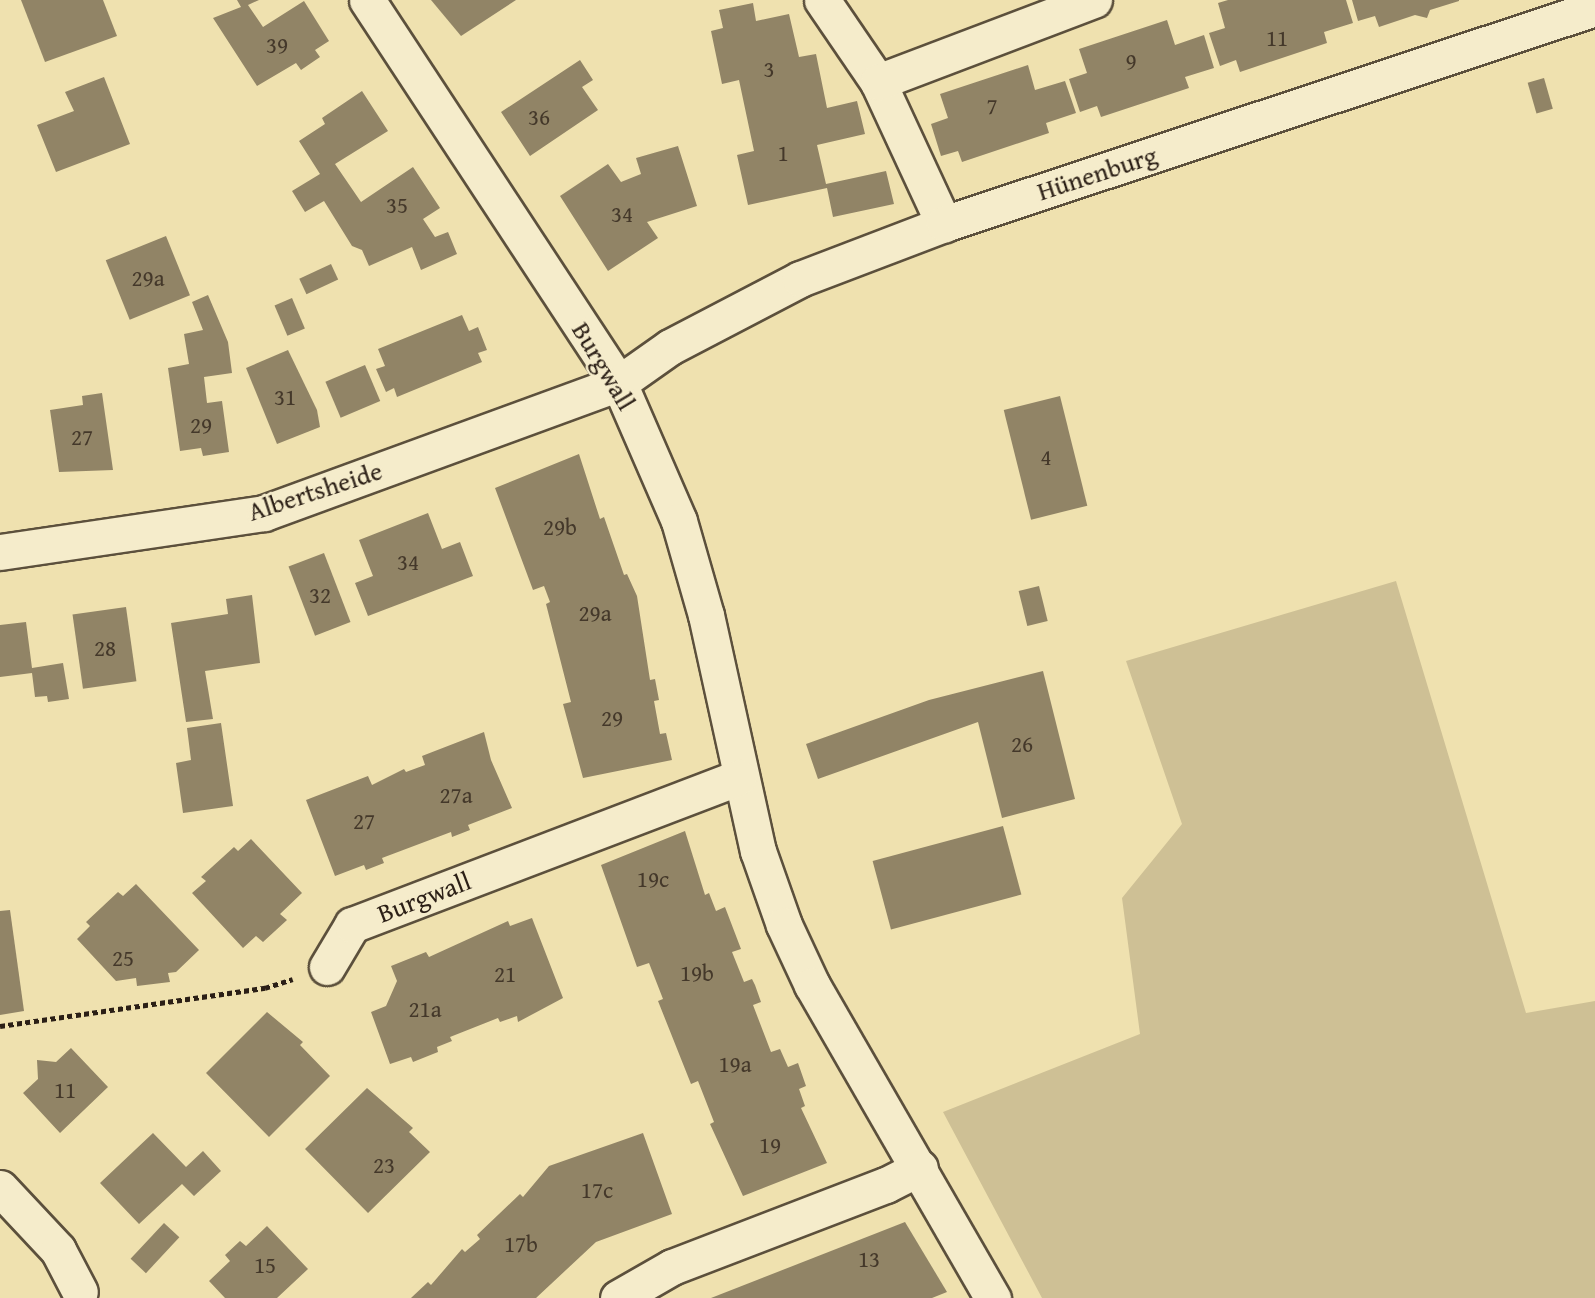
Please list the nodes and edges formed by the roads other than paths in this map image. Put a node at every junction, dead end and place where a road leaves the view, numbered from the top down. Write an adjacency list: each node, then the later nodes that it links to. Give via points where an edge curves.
1 (367, 0): 7 (street, Burgwall)
2 (822, 0): 5 (street)
3 (1094, 0): 5 (street)
4 (1595, 8): 6 (street, Hünenburg)
5 (878, 82): 6 (street)
6 (944, 224): 7 (street, Hünenburg, via 800,279 670,347)
7 (619, 383): 8 (street, Albertsheide, via 264,513); 9 (street, Burgwall, via 679,521 706,615)
8 (0, 552)
9 (739, 777): 10 (street, Burgwall, via 352,925); 11 (street, Burgwall, via 785,925 813,985)
10 (327, 967)
11 (920, 1168): 14 (street, via 672,1267); 15 (street, Burgwall)
12 (0, 1188): 13 (street, via 58,1251)
13 (80, 1292)
14 (618, 1298)
15 (993, 1298)

